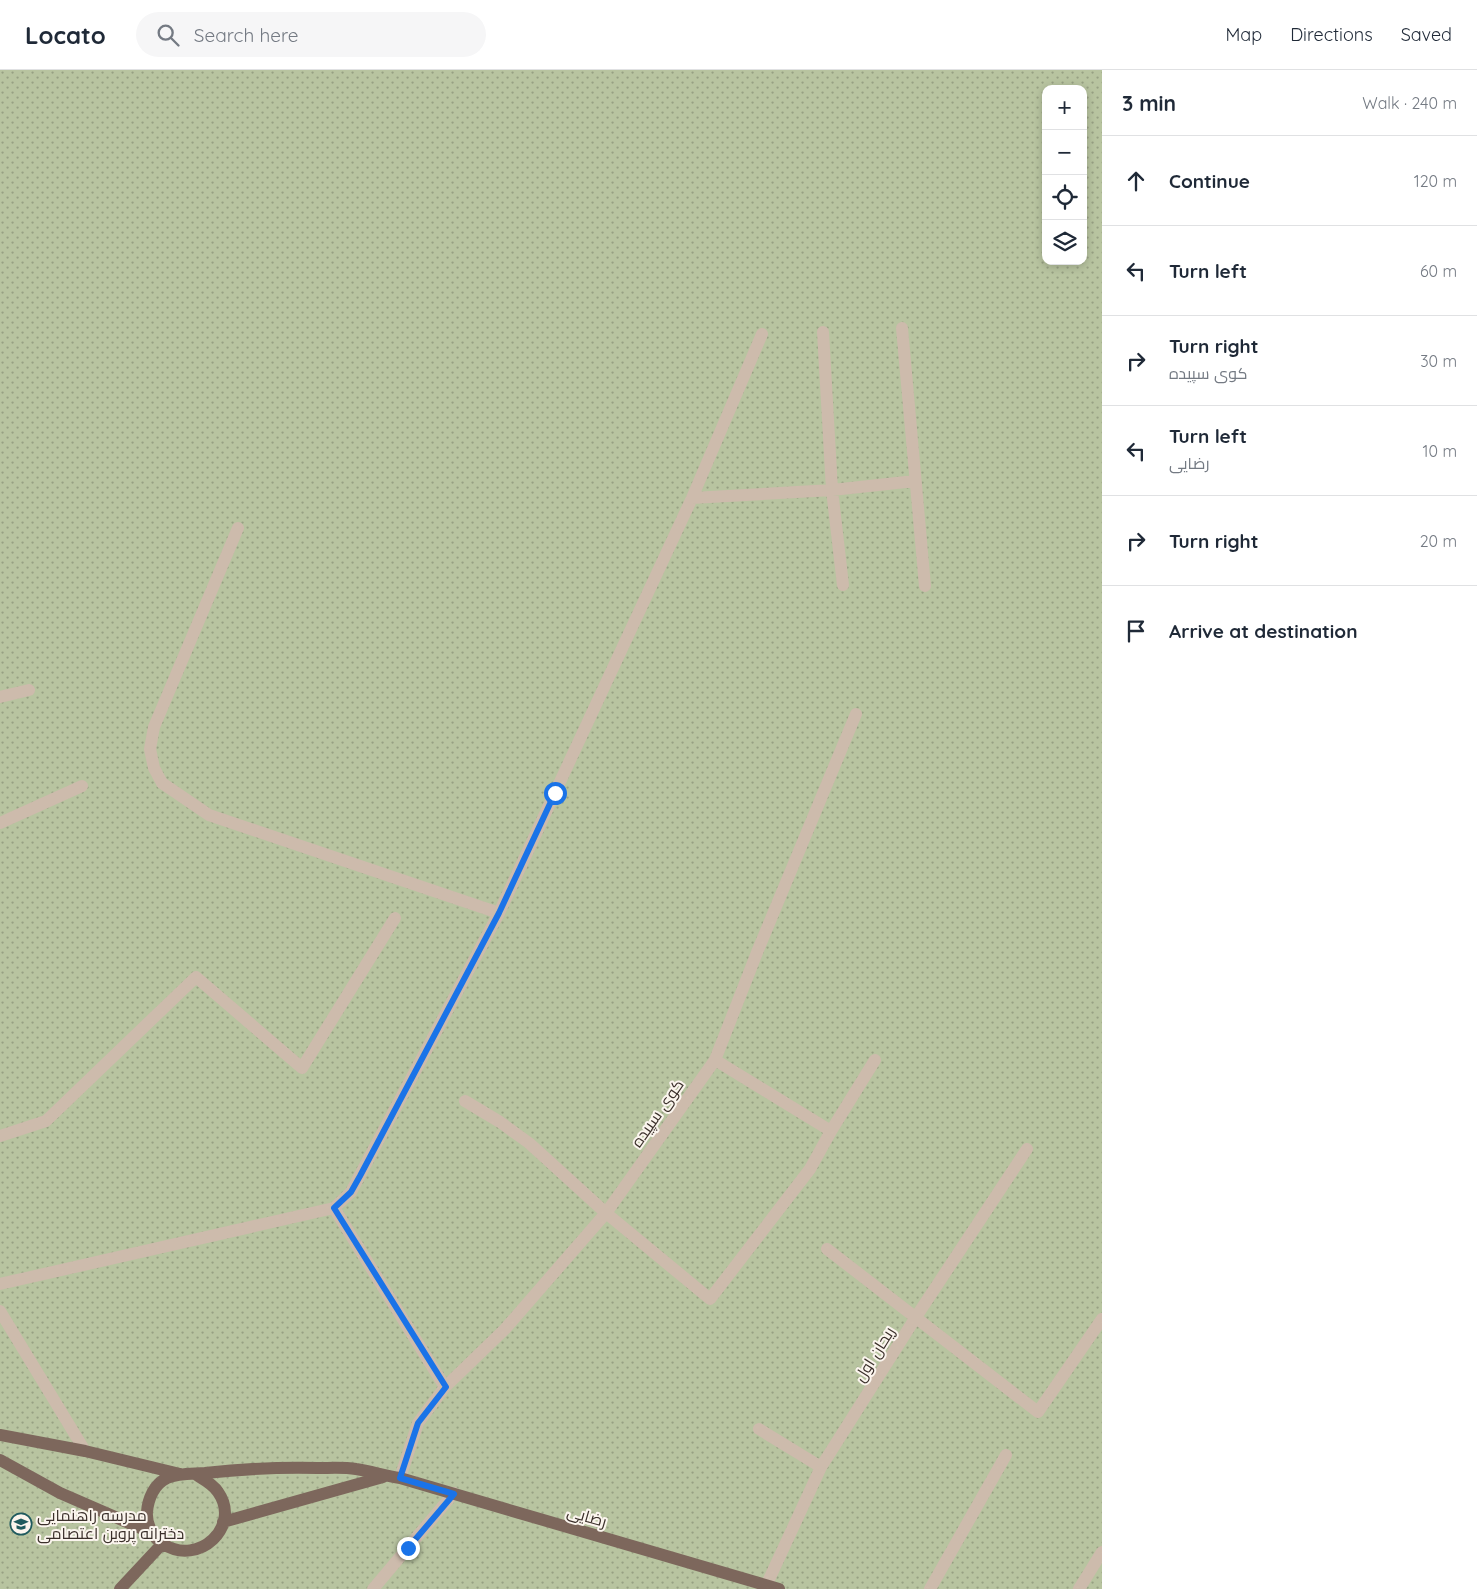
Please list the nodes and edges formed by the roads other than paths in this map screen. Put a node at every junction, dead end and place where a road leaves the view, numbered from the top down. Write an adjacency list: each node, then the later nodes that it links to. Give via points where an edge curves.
1 (902, 328): 4 (street)
2 (823, 332): 5 (street)
3 (762, 334): 6 (street)
4 (915, 480): 5 (street); 9 (street)
5 (832, 490): 6 (street); 8 (street)
6 (692, 498): 15 (street)
7 (238, 528): 15 (street, via 154,727 150,749 154,768 162,783 209,815)
8 (842, 585)
9 (924, 586)
10 (29, 690): 11 (street)
11 (0, 697)
12 (856, 714): 17 (street, کوی سپیده)
13 (82, 786): 14 (street)
14 (0, 823)
15 (499, 913): 23 (street, via 351,1192)
16 (395, 918): 21 (street, via 302,1068 196,977 46,1121)
17 (715, 1060): 20 (street); 24 (street, کوی سپیده)
18 (875, 1060): 20 (street)
19 (465, 1101): 24 (street, via 528,1144)
20 (831, 1131): 24 (street, via 810,1169 710,1299)
21 (0, 1136)
22 (1027, 1149): 28 (street, ریحان اول)
23 (334, 1208): 26 (street); 30 (street)
24 (606, 1213): 30 (street, کوی سپیده, via 505,1329)
25 (827, 1249): 28 (street)
26 (0, 1284)
27 (0, 1311): 33 (street)
28 (916, 1317): 29 (street, via 1038,1412); 36 (street, ریحان اول)
29 (1102, 1319)
30 (446, 1387): 40 (street, کوی سپیده, via 418,1423)
31 (759, 1429): 36 (street)
32 (0, 1435): 33 (main road)
33 (85, 1452): 37 (main road)
34 (1006, 1455): 50 (street)
35 (0, 1460): 43 (main road, via 60,1493)
36 (821, 1467): 46 (street, ریحان اول)
37 (180, 1474): 38 (main road); 43 (main road, via 166,1479 154,1490 147,1511)
38 (195, 1474): 39 (main road, رضایی, via 297,1468 356,1469); 42 (main road, via 219,1493 224,1507)
39 (386, 1476): 40 (main road, رضایی); 42 (main road)
40 (400, 1478): 41 (main road, رضایی)
41 (454, 1494): 46 (main road, رضایی); 48 (street)
42 (223, 1522): 44 (main road, via 217,1536 205,1546 191,1551 176,1550)
43 (152, 1533): 44 (main road)
44 (162, 1544): 47 (main road)
45 (1102, 1552): 51 (street)
46 (766, 1586): 49 (main road, رضایی)
47 (125, 1587)
48 (373, 1589)
49 (779, 1589)
50 (930, 1589)
51 (1079, 1589)

